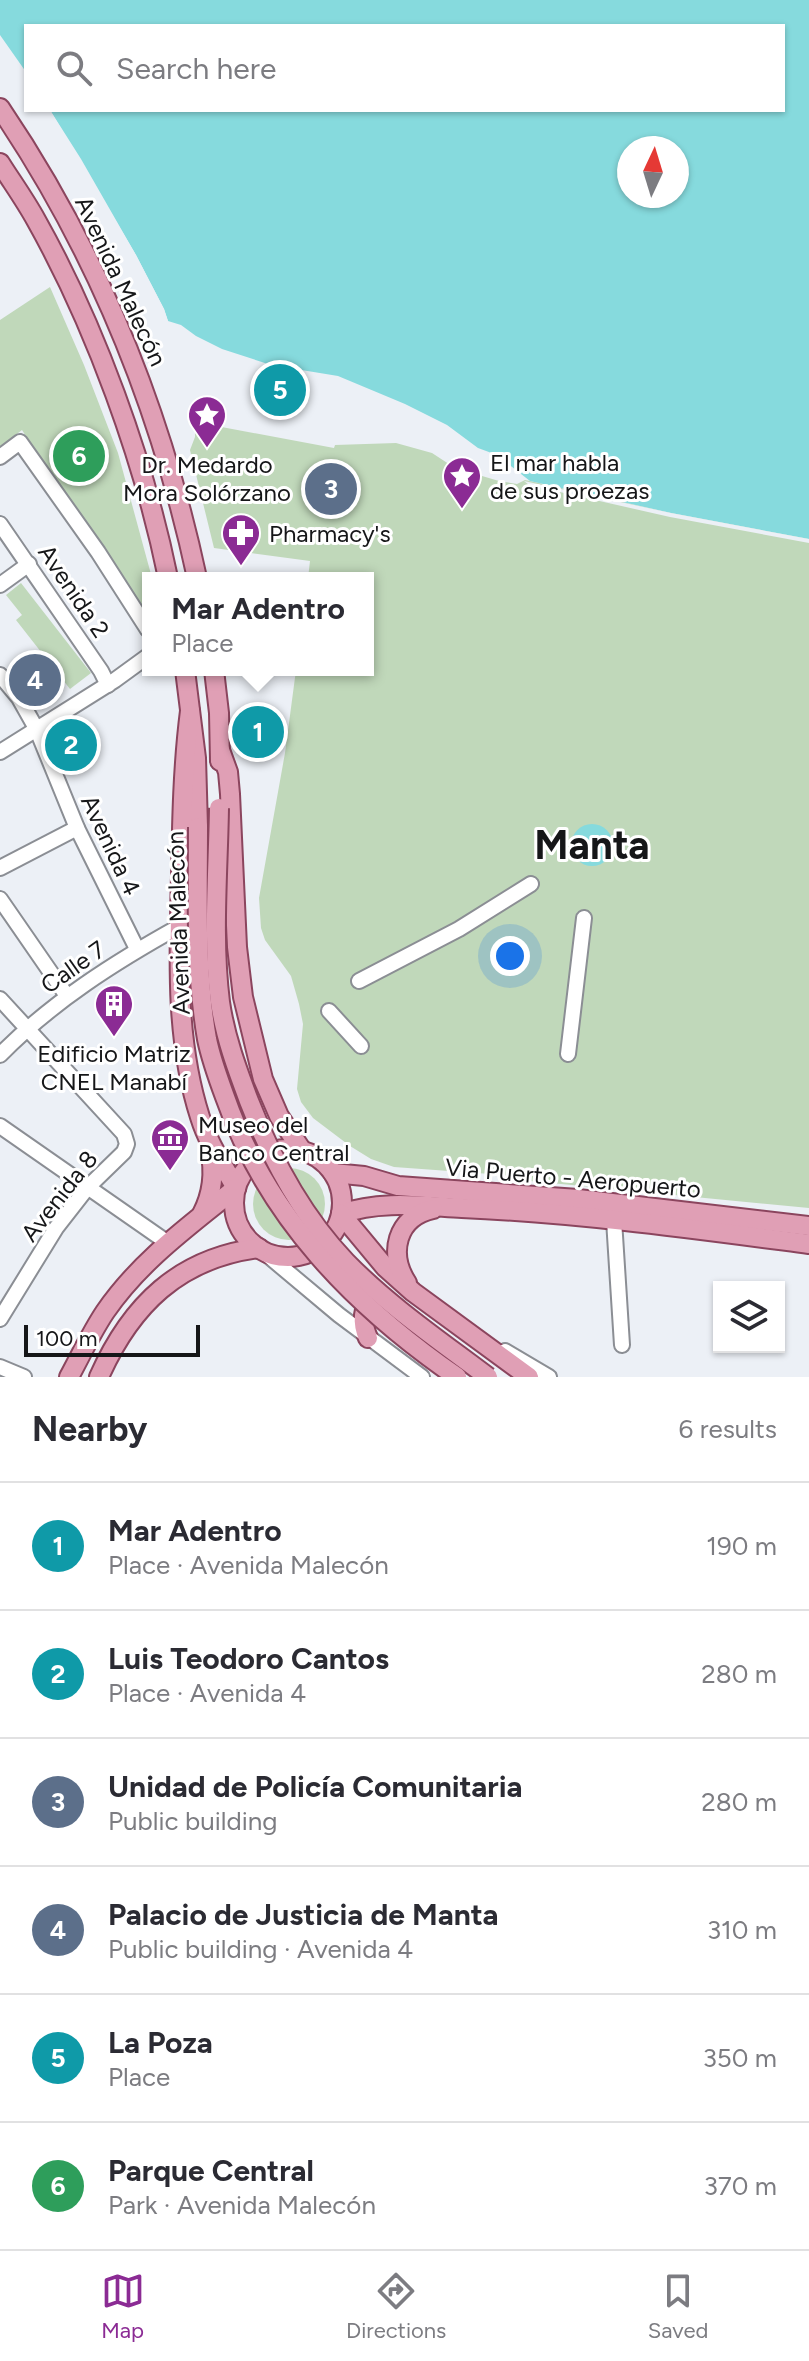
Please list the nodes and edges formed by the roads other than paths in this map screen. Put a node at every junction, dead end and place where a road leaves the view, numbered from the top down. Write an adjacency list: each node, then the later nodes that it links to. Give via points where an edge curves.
1 (0, 108): 7 (main road, Avenida Malecón, via 65,212 115,314 156,426)
2 (0, 163): 6 (main road, Avenida Malecón, via 35,218 94,342 143,480)
3 (0, 457): 9 (street, via 20,442)
4 (0, 524): 5 (street, Avenida 2)
5 (29, 564): 8 (street); 14 (street, Avenida 2)
6 (166, 572)
7 (196, 572)
8 (0, 585)
9 (142, 621)
10 (142, 660): 14 (street)
11 (0, 675): 16 (street, Avenida 4)
12 (186, 676): 15 (main road, Avenida Malecón)
13 (215, 676): 17 (main road, Avenida Malecón)
14 (108, 685): 16 (street)
15 (190, 711): 24 (main road, Avenida Malecón, via 183,762); 61 (main road, Avenida Malecón, bridge, via 196,758 200,974 208,1042 234,1122 281,1208 330,1271 383,1322)
16 (37, 730): 18 (street); 19 (street, Avenida 4)
17 (220, 750): 31 (main road, Avenida Malecón, via 228,772 237,947); 55 (main road, Avenida Malecón, bridge, via 220,1000 237,1070 263,1138 297,1199 336,1251 390,1302)
18 (0, 752)
19 (77, 828): 20 (street); 25 (street, Avenida 4)
20 (0, 868)
21 (531, 884): 26 (street)
22 (0, 899): 27 (street)
23 (584, 918): 34 (street)
24 (180, 926): 25 (street, Calle 7); 33 (main road, Avenida Malecón)
25 (137, 949): 27 (street, Calle 7)
26 (359, 981)
27 (67, 996): 30 (street, Calle 7)
28 (0, 999): 30 (street, Avenida 8)
29 (329, 1011): 32 (street)
30 (26, 1028): 35 (street, Calle 7); 40 (street, Avenida 8, via 126,1139 124,1152)
31 (251, 1035): 33 (main road, via 246,1057 228,1072 196,1066); 38 (main road, Avenida Malecón, via 279,1116)
32 (361, 1046)
33 (183, 1047): 37 (main road, Avenida Malecón)
34 (568, 1054)
35 (0, 1055)
36 (0, 1126): 40 (street)
37 (208, 1140): 41 (main road, Avenida Malecón); 44 (main road, via 213,1184)
38 (303, 1152): 39 (main road); 41 (main road, via 262,1156)
39 (333, 1173): 43 (main road); 46 (main road, Via Puerto - Aeropuerto, via 398,1186 578,1199)
40 (88, 1187): 47 (street); 51 (street, Avenida 8)
41 (236, 1188): 44 (main road); 49 (main road, via 237,1222)
42 (443, 1207): 43 (main road, Via Puerto - Aeropuerto, via 378,1206); 45 (main road, Via Puerto - Aeropuerto); 50 (main road, via 416,1215 399,1236 397,1264)
43 (341, 1214): 49 (main road, via 332,1235 305,1254 283,1257); 50 (main road)
44 (201, 1217): 47 (main road)
45 (614, 1220): 48 (main road, Via Puerto - Aeropuerto); 54 (street)
46 (809, 1226)
47 (168, 1243): 58 (main road, via 106,1310)
48 (809, 1244)
49 (259, 1248): 53 (street); 59 (main road, via 214,1257 178,1275 137,1315)
50 (413, 1292): 52 (main road); 53 (main road, via 390,1287 371,1298 363,1318)
51 (0, 1319)
52 (465, 1329): 64 (main road); 65 (street)
53 (368, 1338): 60 (street)
54 (622, 1345)
55 (465, 1360): 62 (main road, Avenida Malecón, bridge); 63 (main road, bridge)
56 (0, 1367): 57 (street)
57 (24, 1377)
58 (69, 1377)
59 (99, 1377)
60 (422, 1377)
61 (457, 1377)
62 (488, 1377)
63 (501, 1377)
64 (529, 1377)
65 (549, 1377)

